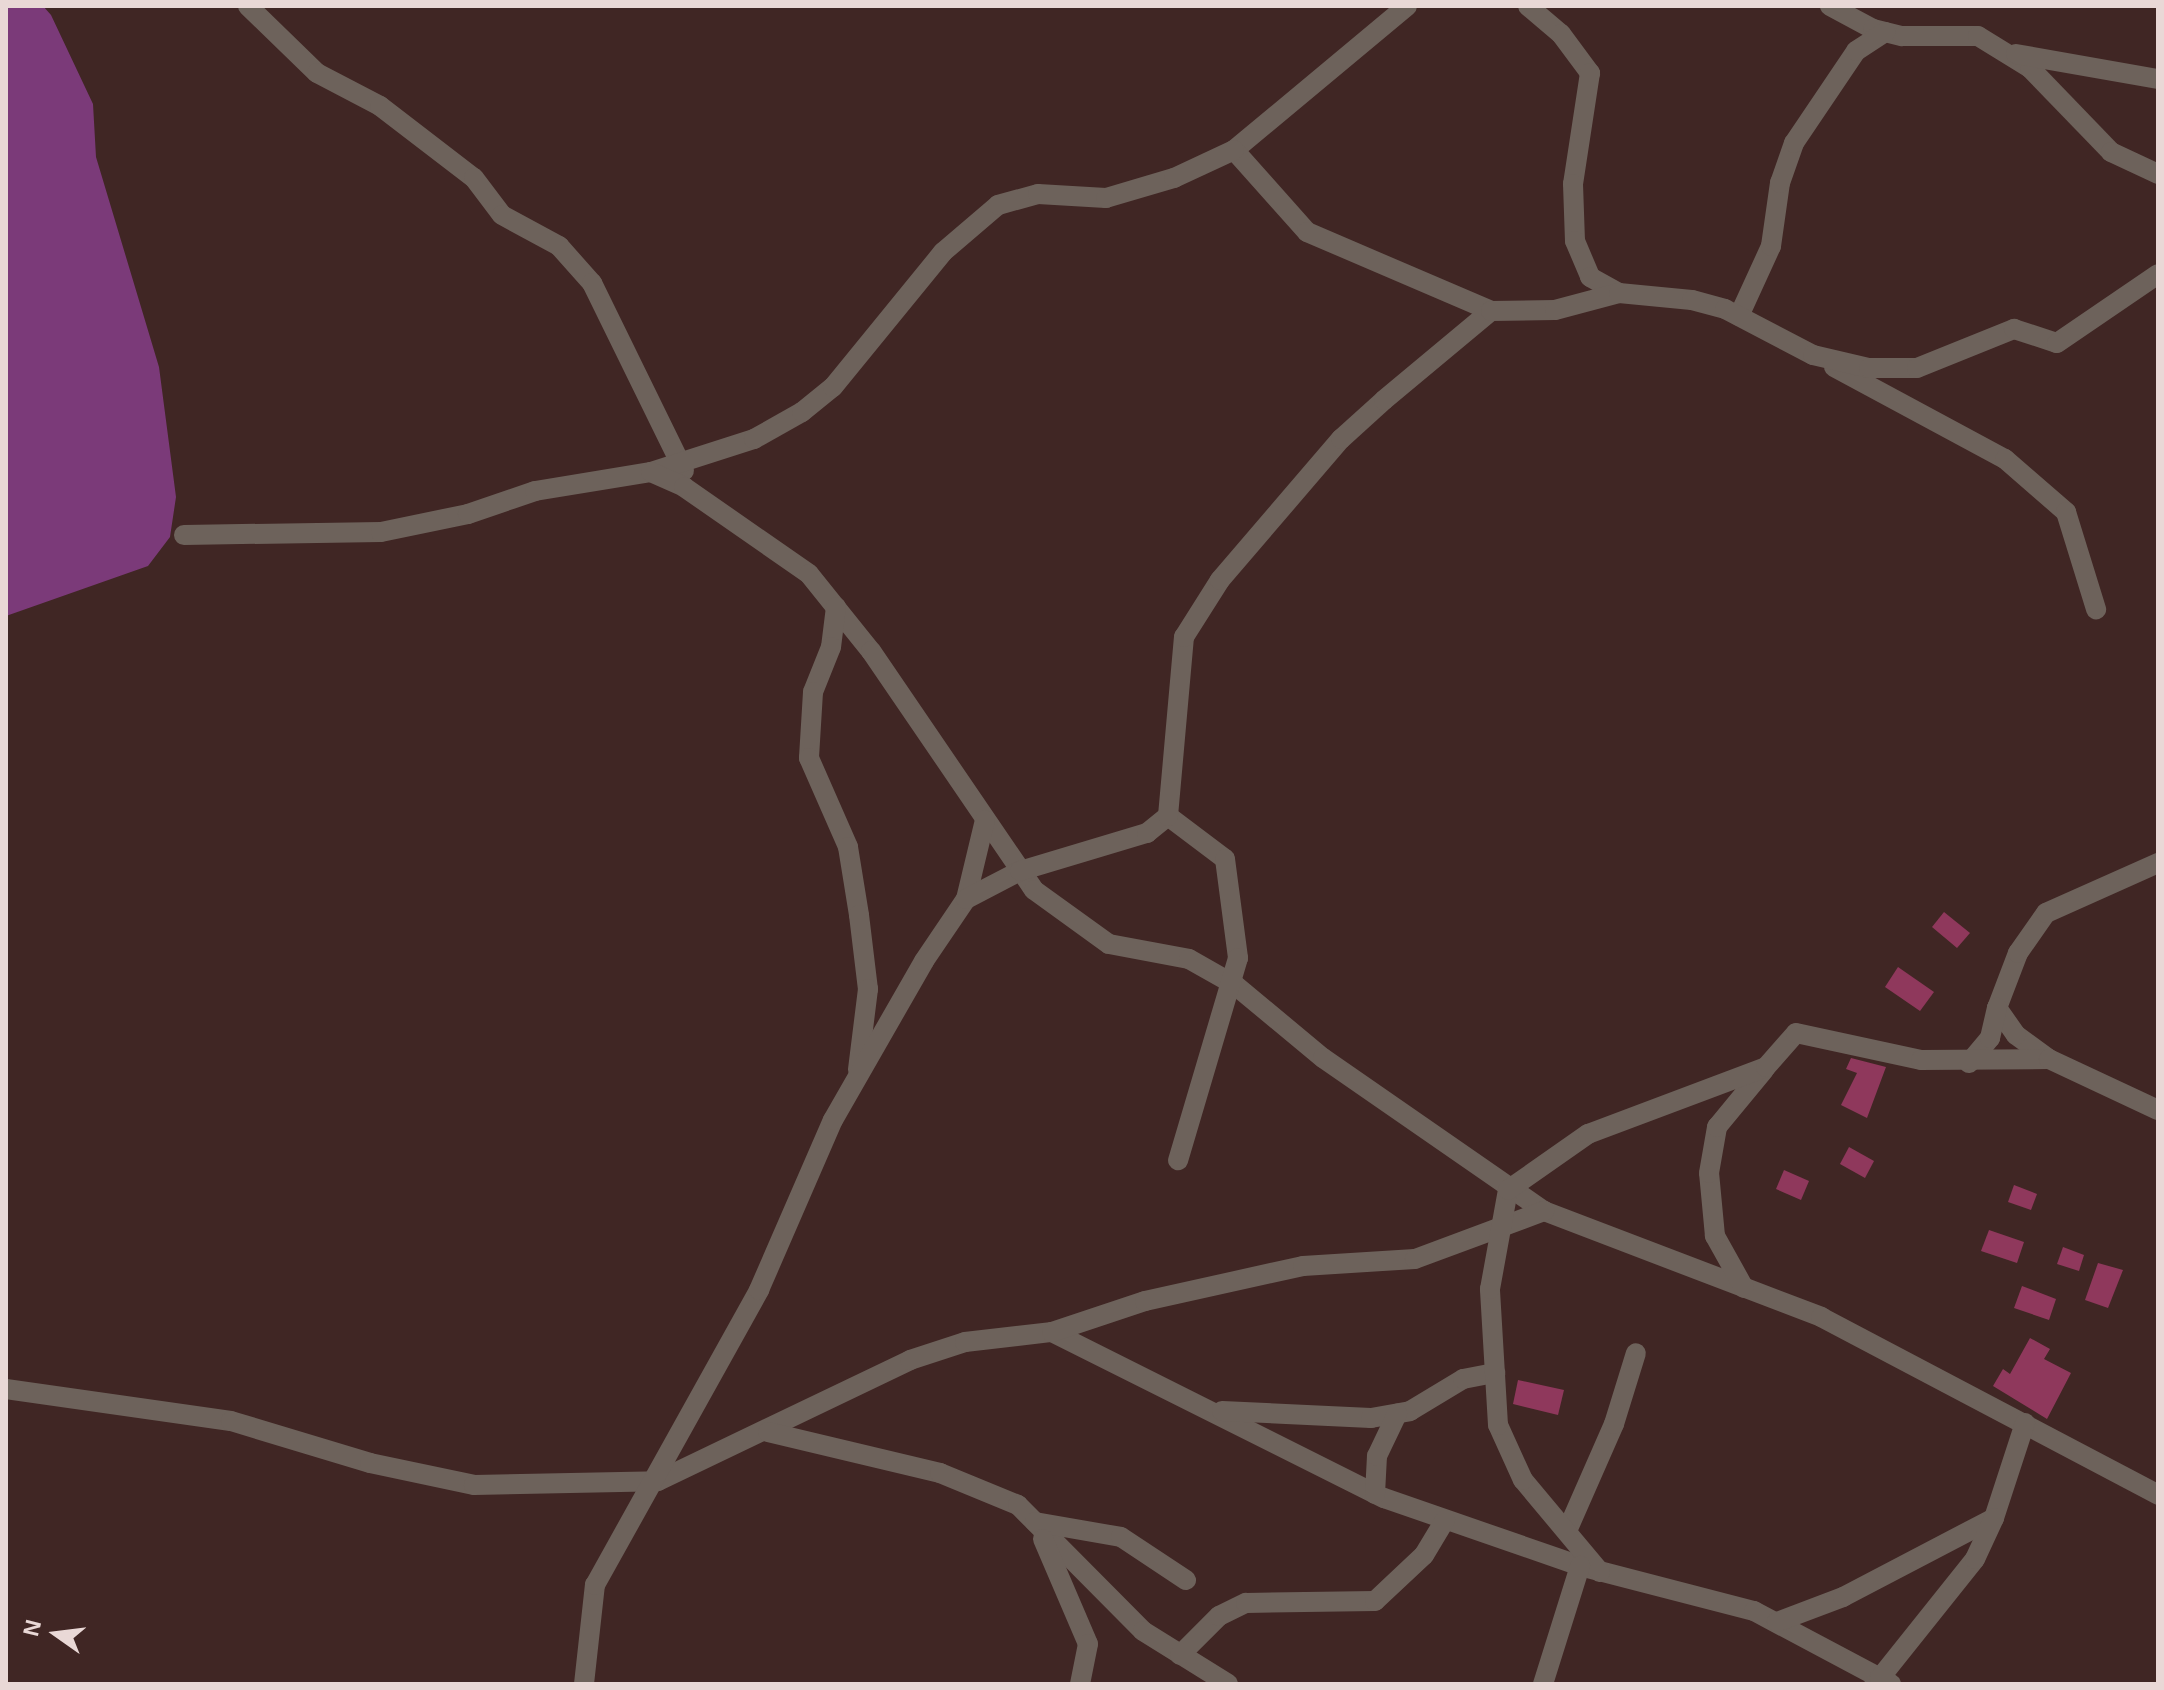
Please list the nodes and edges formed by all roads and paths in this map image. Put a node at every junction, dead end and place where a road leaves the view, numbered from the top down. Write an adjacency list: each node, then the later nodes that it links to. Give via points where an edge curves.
1 (248, 6): 15 (street, via 317,73 380,106 474,178 502,215 559,246 592,283 655,418)
2 (1407, 6): 8 (street)
3 (1528, 6): 11 (street, via 1561,34 1590,73 1573,184 1575,241 1590,277)
4 (1830, 6): 5 (street)
5 (1885, 32): 6 (street, via 1978,36); 13 (street, via 1856,51 1794,143 1780,183 1771,246)
6 (2005, 52): 7 (street); 9 (street, via 2030,68 2111,152)
7 (2158, 79)
8 (1234, 150): 12 (street, via 1269,196 1307,232); 15 (street, via 1174,178 1106,198 1038,194 998,205 943,252 823,396 754,439)
9 (2158, 174)
10 (2158, 274): 14 (street, via 2057,343 2014,329 1917,368 1869,368)
11 (1619, 293): 12 (street, via 1555,310); 13 (street, via 1692,300)
12 (1491, 311): 21 (street, via 1341,439 1220,580 1184,637)
13 (1739, 316): 14 (street)
14 (1813, 355): 20 (street, via 2005,459 2066,512)
15 (685, 461): 16 (street); 17 (street)
16 (651, 472): 17 (street); 18 (street, via 535,491 468,514 381,532)
17 (684, 487): 19 (street, via 809,574)
18 (184, 535)
19 (836, 607): 22 (street); 31 (street, via 831,647 813,692 809,758 848,847 859,915 868,989)
20 (2096, 609)
21 (1168, 816): 24 (street, via 1147,833); 26 (street, via 1225,859 1234,892)
22 (985, 820): 24 (street); 25 (street)
23 (2158, 863): 27 (street, via 2046,913 2018,953)
24 (1020, 871): 25 (street); 26 (street, via 1034,890 1109,944 1189,959)
25 (966, 899): 31 (street)
26 (1235, 985): 33 (street); 34 (street, via 1323,1058)
27 (1997, 1008): 28 (street, via 2016,1035); 29 (street, via 1990,1038)
28 (2049, 1059): 29 (street); 32 (street)
29 (1969, 1063): 30 (street, via 1796,1033)
30 (1766, 1067): 34 (street, via 1588,1134); 37 (street, via 1717,1127 1709,1173 1715,1236)
31 (857, 1076): 46 (street, via 759,1290)
32 (2158, 1110)
33 (1178, 1160)
34 (1508, 1190): 35 (street); 36 (street)
35 (1544, 1211): 36 (street); 37 (street)
36 (1499, 1226): 38 (street, via 1415,1259 1303,1266 1145,1301); 40 (street, via 1490,1289)
37 (1744, 1288): 44 (street, via 1821,1317)
38 (1052, 1332): 42 (street); 45 (street, via 965,1342 910,1360)
39 (1636, 1353): 52 (street, via 1614,1424)
40 (1495, 1373): 43 (street, via 1463,1379); 52 (street, via 1505,1450)
41 (6, 1389): 46 (street, via 231,1421 370,1463 474,1485 569,1488)
42 (1209, 1409): 43 (street, via 1289,1418); 47 (street)
43 (1397, 1414): 47 (street, via 1377,1456)
44 (2025, 1423): 48 (street); 49 (street)
45 (768, 1432): 46 (street); 51 (street, via 982,1487 1018,1505)
46 (658, 1481): 58 (street, via 595,1585)
47 (1375, 1494): 50 (street)
48 (2158, 1495)
49 (1994, 1518): 55 (street, via 1843,1597); 57 (street, via 1975,1559)
50 (1445, 1520): 53 (street); 56 (street, via 1424,1555 1375,1601 1246,1603 1219,1616)
51 (1035, 1522): 54 (street, via 1121,1537); 56 (street, via 1143,1631); 59 (street, via 1085,1633 1087,1664)
52 (1567, 1531): 53 (street)
53 (1590, 1569): 55 (street, via 1754,1611); 61 (street)
54 (1186, 1580)
55 (1777, 1622): 57 (street)
56 (1180, 1655): 60 (street)
57 (1882, 1682)
58 (584, 1684)
59 (1080, 1684)
60 (1228, 1684)
61 (1543, 1684)

